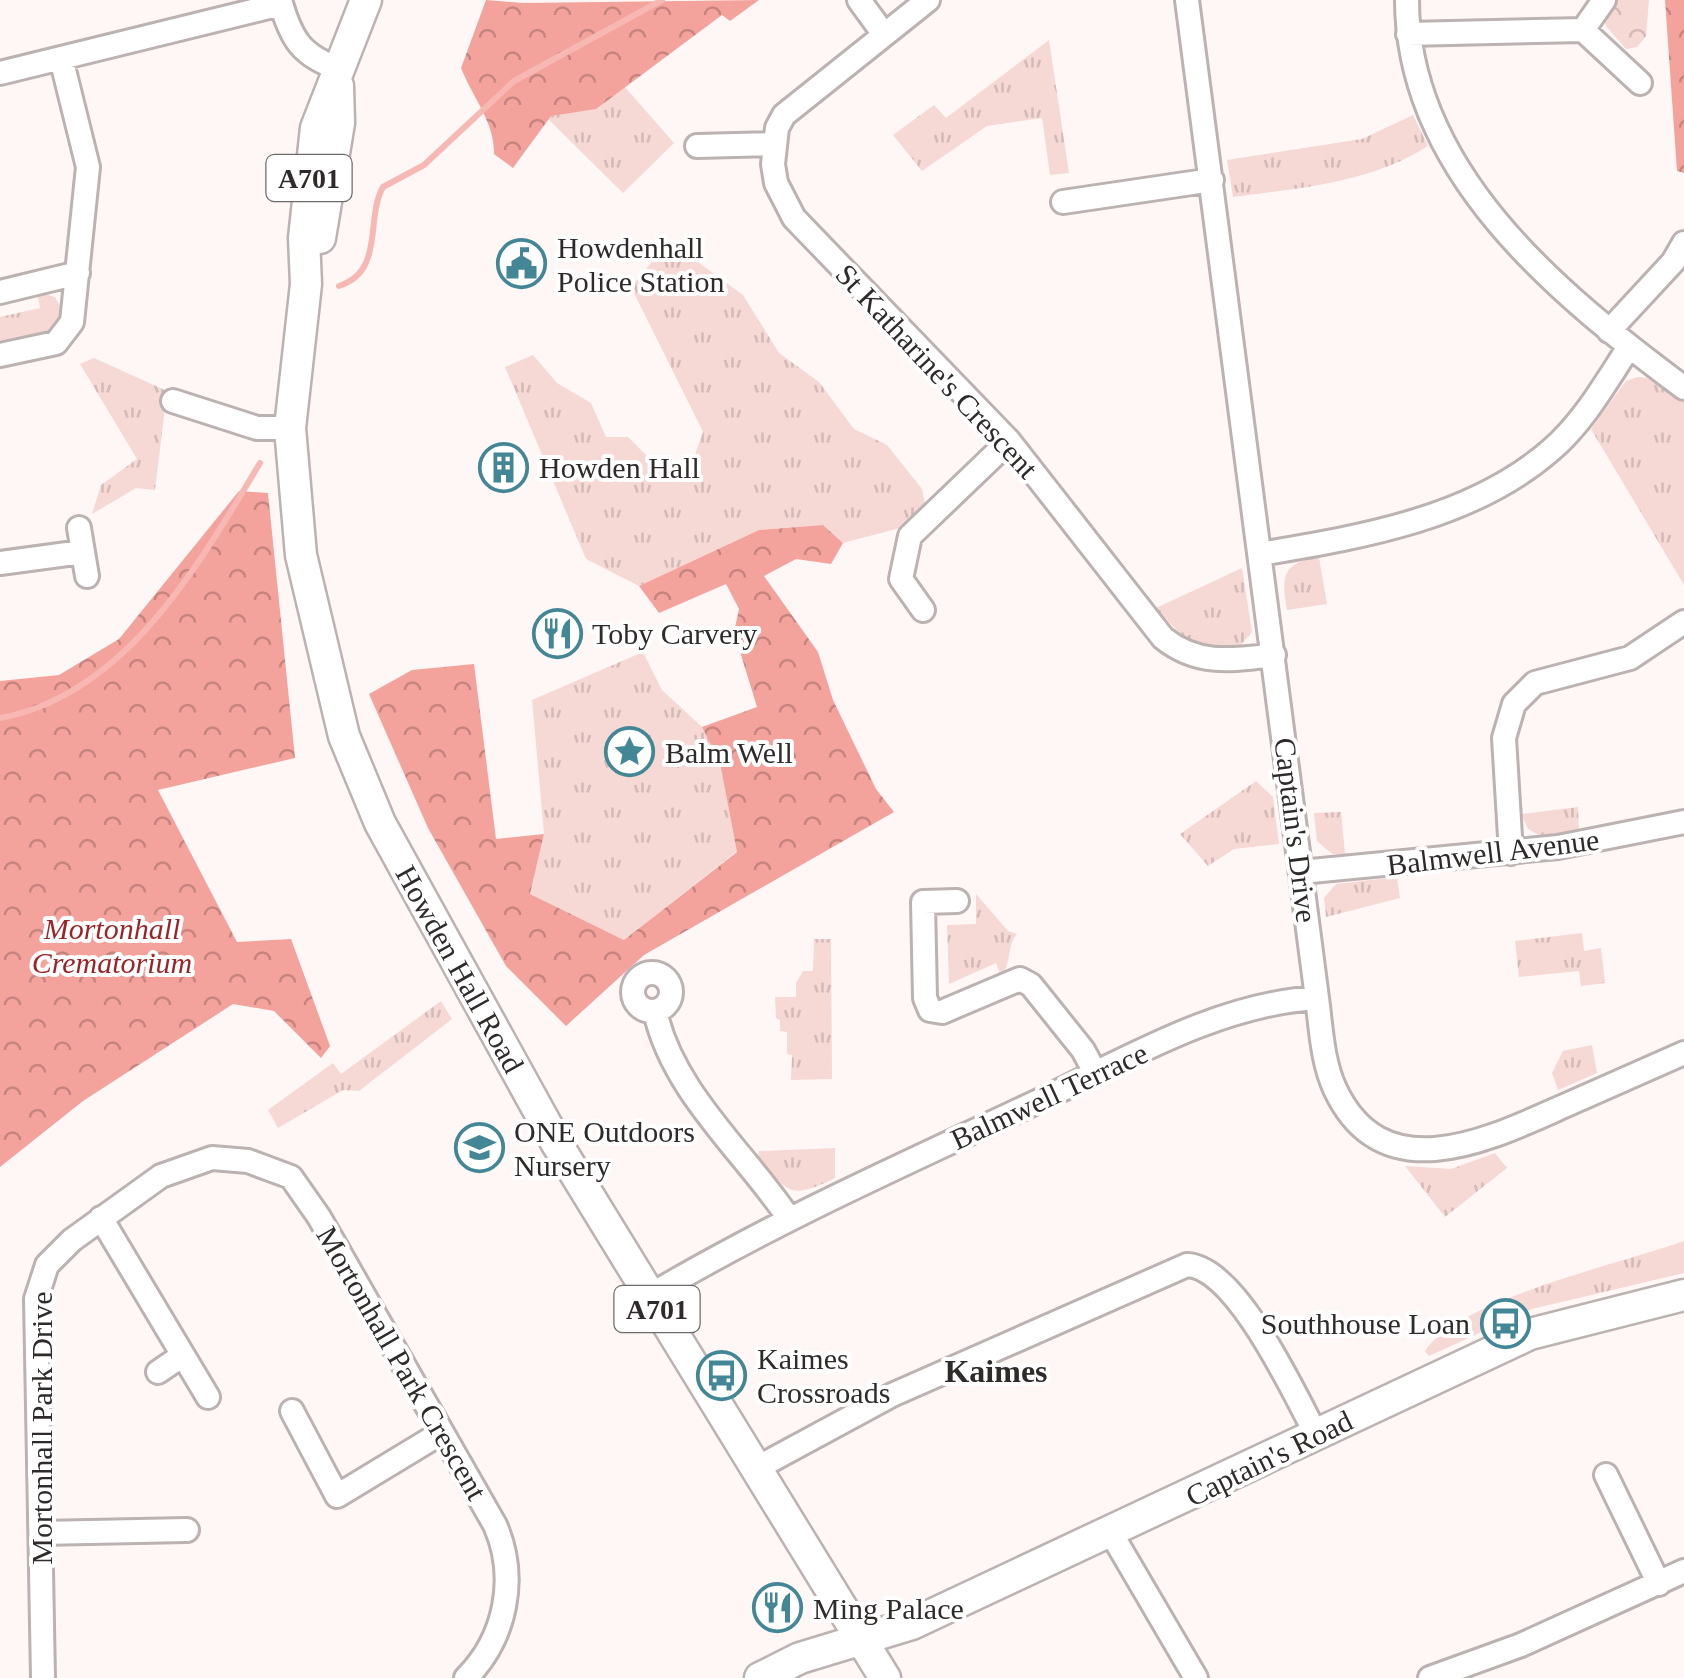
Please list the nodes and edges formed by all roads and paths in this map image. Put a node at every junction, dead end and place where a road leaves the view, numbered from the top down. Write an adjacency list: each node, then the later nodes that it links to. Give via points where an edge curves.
1 (366, 0): 13 (main road, A701)
2 (859, 0): 9 (street)
3 (928, 0): 9 (street)
4 (1187, 0): 17 (street, Captain's Drive)
5 (1407, 0): 10 (street)
6 (1604, 0): 8 (street)
7 (280, 2): 11 (street); 13 (street, via 298,46)
8 (1583, 30): 10 (street); 14 (street)
9 (884, 33): 16 (street, via 793,103)
10 (1408, 34): 22 (street, via 1426,101 1462,175 1516,243)
11 (61, 58): 12 (street); 20 (street, via 88,166)
12 (0, 73)
13 (339, 74): 27 (main road, Howden Hall Road / A701, via 316,128)
14 (1640, 82)
15 (709, 141): 16 (street)
16 (773, 144): 28 (street, St Katharine's Crescent, via 776,183 794,218)
17 (1212, 180): 18 (street); 29 (street, Captain's Drive)
18 (1063, 202)
19 (1683, 247): 22 (street)
20 (78, 273): 21 (street); 24 (street, via 72,322 62,338)
21 (0, 292)
22 (1609, 330): 23 (street)
23 (1629, 347): 25 (street); 29 (street, via 1577,422 1522,473 1414,522)
24 (0, 354)
25 (1684, 388)
26 (173, 401): 27 (street, via 257,428)
27 (290, 428): 47 (main road, Howden Hall Road / A701, via 301,556 328,680 364,786 476,1000)
28 (1010, 442): 32 (street, via 910,536 902,579); 34 (street, St Katharine's Crescent, via 1163,638 1211,661)
29 (1260, 554): 34 (street, Captain's Drive)
30 (0, 563): 31 (street, via 80,540)
31 (87, 576)
32 (923, 610)
33 (1684, 622): 36 (street, via 1620,662 1535,683 1514,704 1504,738)
34 (1274, 655): 37 (street, Captain's Drive)
35 (1684, 822): 36 (street, Balmwell Avenue)
36 (1511, 853): 37 (street, Balmwell Avenue)
37 (1302, 872): 39 (street, Captain's Drive)
38 (957, 902): 42 (street, via 924,902 930,1010 942,1012 1020,979 1084,1050)
39 (1317, 998): 41 (street, Captain's Drive, via 1327,1064 1343,1103 1374,1133 1423,1150 1476,1143); 42 (street, Balmwell Terrace, via 1245,1008)
40 (655, 1011): 44 (street, via 660,1033 692,1087)
41 (1684, 1053)
42 (1096, 1074): 44 (street, Balmwell Terrace)
43 (161, 1176): 45 (street, Mortonhall Park Drive); 52 (street, Mortonhall Park Crescent, via 193,1162 232,1158 291,1177)
44 (788, 1217): 47 (street, Balmwell Terrace)
45 (100, 1218): 48 (street); 57 (street, Mortonhall Park Drive, via 47,1265 36,1298)
46 (1684, 1294): 53 (main road, Captain's Road, via 1530,1334)
47 (649, 1296): 54 (main road, Howden Hall Road / A701)
48 (183, 1356): 49 (street); 50 (street)
49 (158, 1372)
50 (208, 1397)
51 (292, 1411): 52 (street, via 338,1496)
52 (441, 1433): 63 (street, Mortonhall Park Crescent, via 495,1525 507,1568 495,1637)
53 (1317, 1436): 54 (street, via 1271,1349 1220,1281 1199,1265 1187,1265 892,1395); 58 (main road, Captain's Road)
54 (755, 1469): 61 (main road, Howden Hall Road / A701)
55 (1606, 1475): 60 (street)
56 (187, 1530): 57 (street)
57 (41, 1533): 62 (street, Mortonhall Park Drive)
58 (1111, 1533): 61 (main road, Captain's Road, via 912,1624); 66 (street)
59 (1684, 1571): 60 (street)
60 (1659, 1584): 67 (street)
61 (860, 1637): 64 (main road, Captain's Road); 65 (main road, A701)
62 (43, 1678)
63 (466, 1678)
64 (760, 1678)
65 (885, 1678)
66 (1196, 1678)
67 (1430, 1678)

